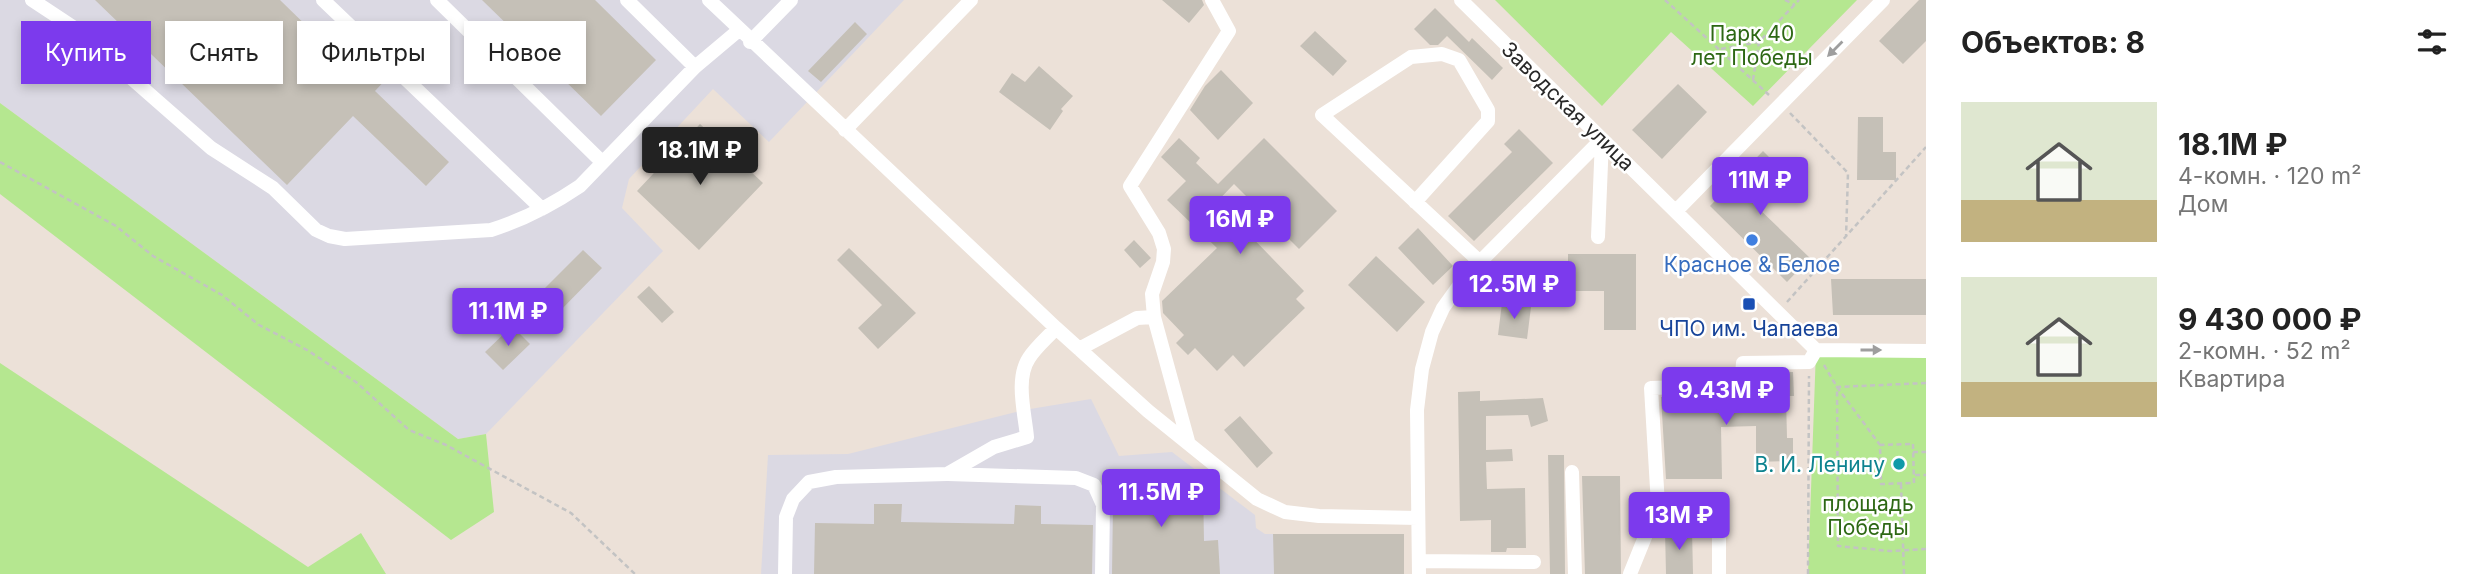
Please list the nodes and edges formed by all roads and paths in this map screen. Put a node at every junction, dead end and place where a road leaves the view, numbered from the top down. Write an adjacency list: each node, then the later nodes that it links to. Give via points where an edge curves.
1 (32, 0): 28 (street, via 74,27 211,148 273,188 316,230 329,236 345,239 491,230)
2 (323, 0): 28 (street)
3 (438, 0): 26 (street)
4 (627, 0): 19 (street)
5 (709, 0): 15 (street)
6 (791, 0): 16 (street)
7 (971, 0): 22 (street)
8 (1212, 0): 34 (street, via 1229,31 1130,186 1164,249 1152,294)
9 (1461, 0): 23 (street, Заводская улица)
10 (1665, 0): 18 (path)
11 (1785, 0): 14 (path)
12 (1799, 0): 14 (path)
13 (1883, 0): 21 (street, one-way to 21)
14 (1795, 5): 17 (path)
15 (738, 30): 16 (street); 19 (street)
16 (750, 41): 22 (street)
17 (1759, 42): 18 (path); 20 (path)
18 (1719, 49): 20 (path)
19 (695, 67): 26 (street)
20 (1753, 80): 21 (path)
21 (1780, 104): 29 (street); 31 (path, via 1848,173)
22 (845, 130): 35 (street)
23 (1602, 139): 29 (street, Заводская улица); 30 (street); 32 (street)
24 (1926, 146): 31 (path)
25 (0, 162): 56 (path, via 116,226 153,256 307,350 356,383 409,430 446,444 571,513)
26 (602, 162): 28 (street, via 580,186)
27 (1415, 202): 27 (street, via 1322,115 1411,57 1442,54 1459,60 1488,110 1488,121); 32 (street)
28 (542, 209)
29 (1676, 211): 33 (street, Заводская улица)
30 (1598, 237)
31 (1846, 237): 33 (path)
32 (1480, 262): 50 (street, via 1443,308 1422,369 1417,410)
33 (1777, 312): 38 (street, Заводская улица)
34 (1154, 317): 36 (street, via 1137,318); 41 (street)
35 (1056, 328): 36 (street); 46 (street, via 1023,370 1027,437 994,447)
36 (1079, 349): 41 (street)
37 (1926, 351): 38 (street, one-way to 37)
38 (1812, 356): 40 (path); 60 (street, via 1743,363 1741,385 1651,388 1658,505); 62 (path)
39 (1926, 383): 40 (path)
40 (1837, 387): 42 (path); 53 (path, via 1838,546)
41 (1188, 441): 50 (street, via 1257,499 1285,512)
42 (1880, 445): 43 (path, via 1913,444); 49 (path, via 1881,484)
43 (1913, 452): 44 (path); 47 (path)
44 (1926, 452)
45 (1572, 472): 59 (street)
46 (947, 474): 57 (street, via 809,482 793,499 786,517); 58 (street, via 1076,478 1094,485 1103,505)
47 (1914, 475): 48 (path); 49 (path, via 1914,483)
48 (1926, 475)
49 (1901, 484): 53 (path)
50 (1419, 518): 55 (street)
51 (1719, 534): 61 (street)
52 (1926, 549): 53 (path)
53 (1903, 551): 63 (path)
54 (1534, 562): 55 (street)
55 (1419, 567)
56 (635, 574)
57 (785, 574)
58 (1102, 574)
59 (1574, 574)
60 (1630, 574)
61 (1719, 574)
62 (1808, 574)
63 (1904, 574)

